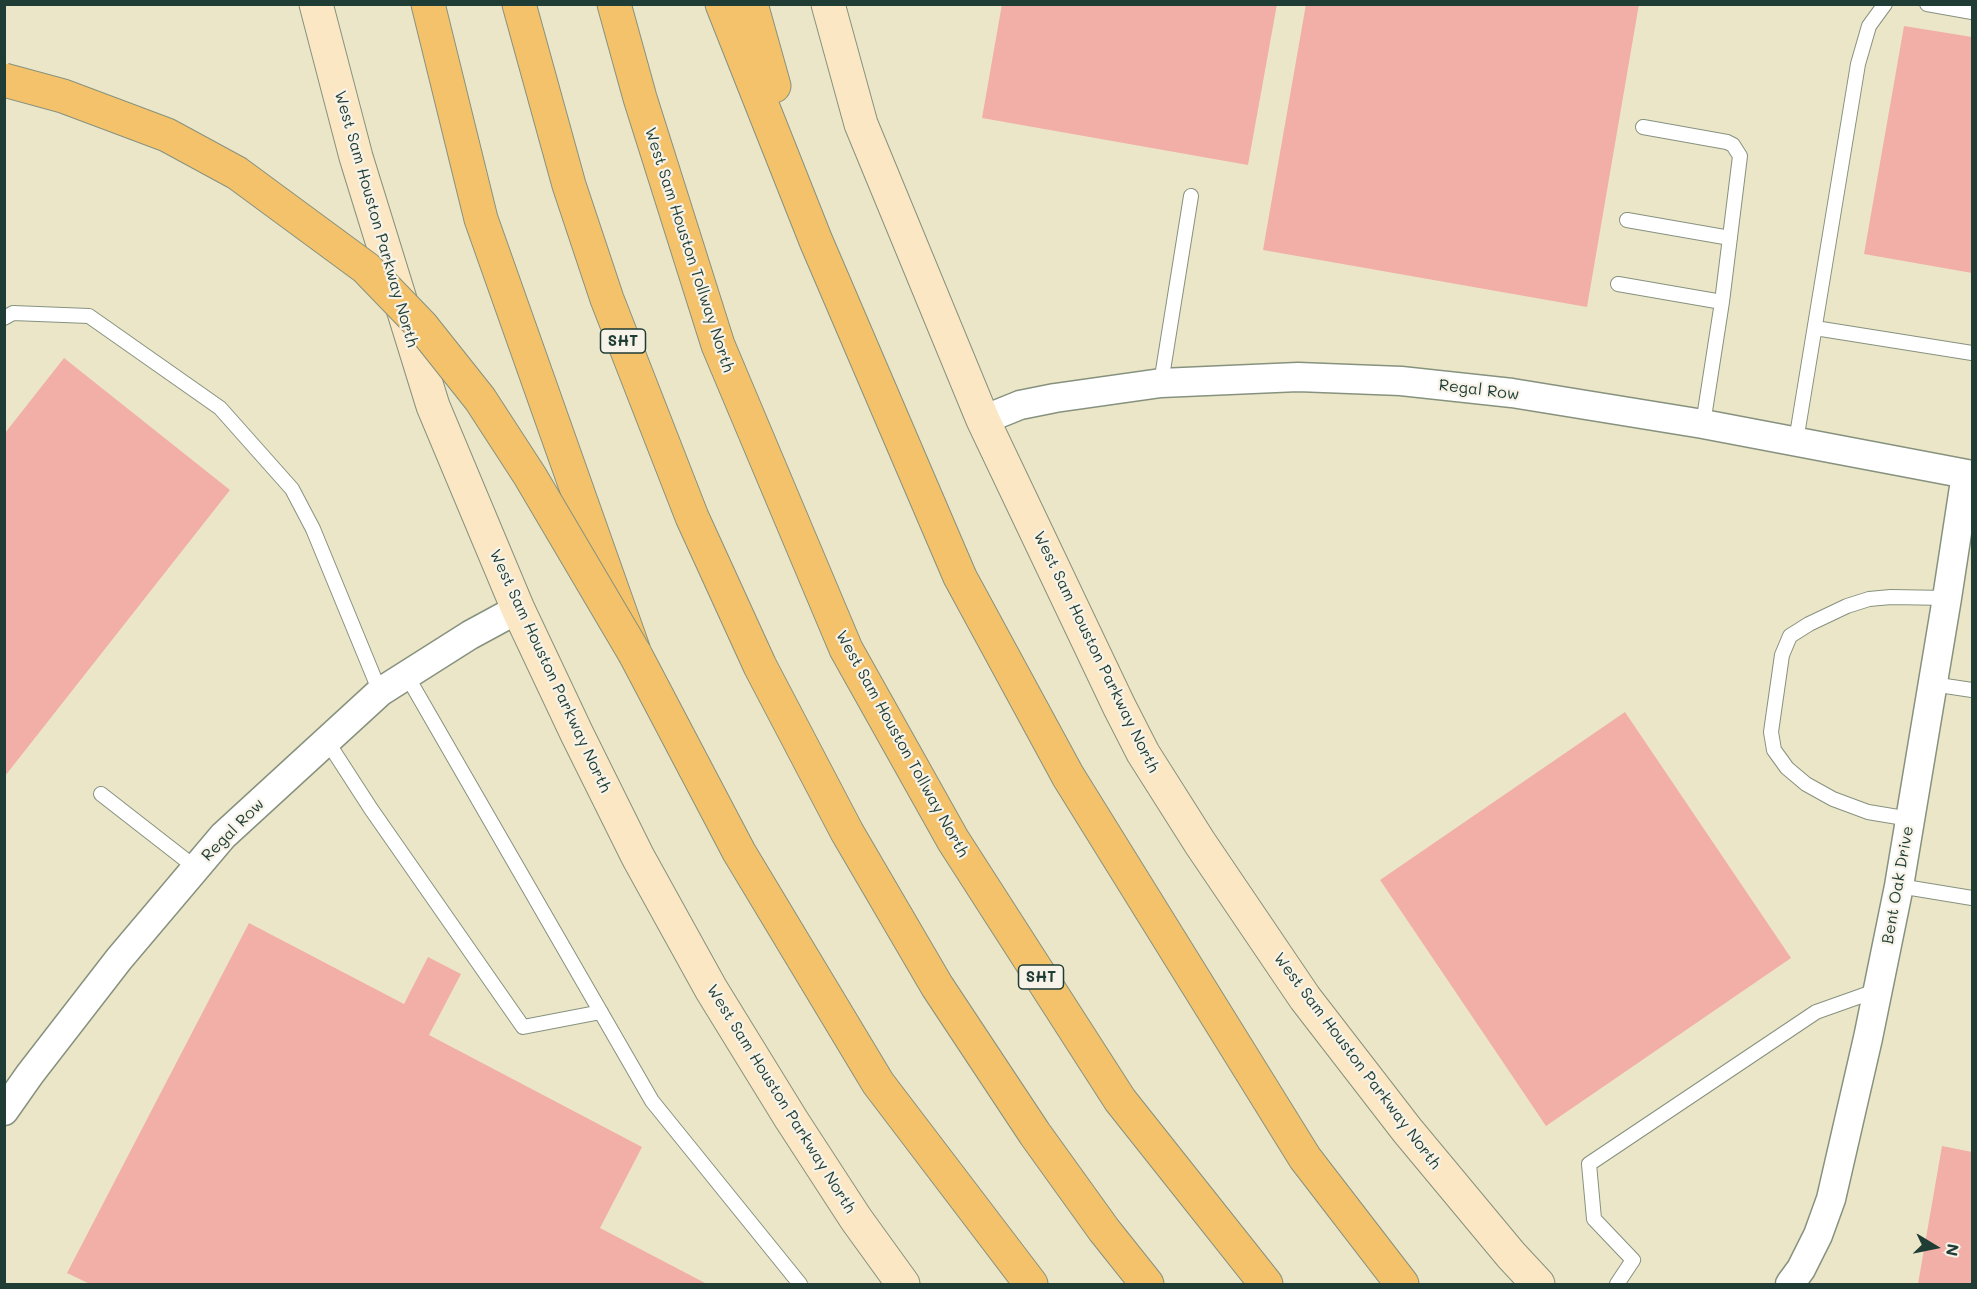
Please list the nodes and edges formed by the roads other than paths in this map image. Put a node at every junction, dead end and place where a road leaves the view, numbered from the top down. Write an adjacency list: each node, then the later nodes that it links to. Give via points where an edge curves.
1 (316, 4): 28 (main road, West Sam Houston Parkway North, via 356,157 433,406)
2 (428, 4): 29 (highway, bridge, via 481,219)
3 (519, 4): 46 (highway, SHT, via 566,175 607,299 692,517 760,666 847,832 937,986 1035,1134)
4 (614, 4): 47 (highway, West Sam Houston Tollway North / SHT, via 718,345 846,648 953,840 1120,1100)
5 (722, 4): 16 (highway)
6 (752, 4): 16 (highway)
7 (828, 4): 23 (main road, West Sam Houston Parkway North, via 861,123)
8 (1885, 4): 20 (lane, via 1869,26 1858,64)
9 (1927, 4): 10 (lane)
10 (1972, 12)
11 (4, 80): 29 (highway, bridge, via 63,96 167,135 237,173 366,268 422,326 480,399)
12 (1643, 128): 15 (lane, via 1727,142 1738,151)
13 (1191, 196): 22 (lane)
14 (1627, 220): 15 (lane)
15 (1730, 238): 18 (lane)
16 (816, 241): 48 (highway, via 960,577 1068,776 1305,1158)
17 (1618, 284): 18 (lane)
18 (1722, 302): 24 (lane)
19 (4, 318): 33 (lane, via 13,313 89,316 219,408 292,489 313,529)
20 (1815, 328): 21 (lane); 25 (lane)
21 (1972, 353)
22 (1161, 383): 23 (street, Regal Row, via 1043,400); 24 (street, Regal Row, via 1298,377 1401,381 1512,393)
23 (983, 420): 49 (main road, West Sam Houston Parkway North, via 1119,706 1174,805 1337,1040 1407,1130)
24 (1703, 424): 25 (street, Regal Row)
25 (1796, 441): 26 (street, Regal Row)
26 (1969, 475): 27 (street, Bent Oak Drive)
27 (1947, 598): 31 (street, Bent Oak Drive); 36 (lane, via 1891,597 1847,606 1790,636 1782,655 1771,732 1774,750 1787,768 1833,799 1868,812)
28 (518, 609): 30 (street, Regal Row); 44 (main road, West Sam Houston Parkway North, via 638,857 711,989 808,1146)
29 (635, 654): 45 (highway, via 739,852 878,1083)
30 (407, 676): 33 (street, Regal Row); 41 (lane)
31 (1932, 684): 32 (lane); 36 (street, Bent Oak Drive)
32 (1972, 690)
33 (380, 692): 34 (street, Regal Row)
34 (327, 741): 37 (street, Regal Row, via 223,836); 41 (lane, via 523,1027)
35 (101, 794): 37 (lane)
36 (1910, 819): 38 (street, Bent Oak Drive)
37 (196, 868): 42 (street, Regal Row, via 119,959)
38 (1899, 886): 39 (lane); 40 (street, Bent Oak Drive)
39 (1972, 898)
40 (1878, 990): 50 (lane, via 1816,1012 1589,1164 1594,1219 1633,1260); 51 (street, Bent Oak Drive, via 1831,1199 1818,1235)
41 (600, 1012): 43 (lane, via 652,1101)
42 (4, 1111)
43 (800, 1284)
44 (903, 1284)
45 (1031, 1284)
46 (1147, 1284)
47 (1266, 1284)
48 (1402, 1284)
49 (1538, 1284)
50 (1617, 1284)
51 (1790, 1284)

